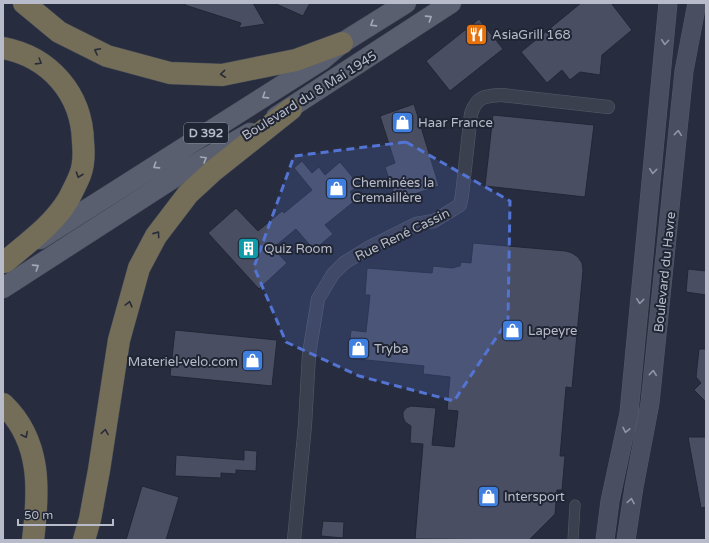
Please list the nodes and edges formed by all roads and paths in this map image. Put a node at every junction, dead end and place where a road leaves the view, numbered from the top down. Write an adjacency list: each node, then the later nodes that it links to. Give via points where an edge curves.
1 (24, 3): 7 (highway, one-way to 1, via 296,60 222,75 170,73 107,56 59,32)
2 (406, 3): 7 (main road, Boulevard du 8 Mai 1945 / D 392, one-way to 7)
3 (451, 3): 8 (main road, Boulevard du 8 Mai 1945 / D 392, one-way to 3)
4 (668, 3): 19 (main road, Boulevard du Havre, one-way to 19, via 629,413 610,501)
5 (697, 3): 20 (main road, Boulevard du Havre, one-way to 5, via 650,403 684,71)
6 (3, 48): 11 (highway, one-way to 11, via 32,57 48,67 61,81 80,115 84,155 80,175 67,201 48,225)
7 (336, 48): 8 (main road); 11 (main road, Boulevard du 8 Mai 1945 / D 392, one-way to 11, via 322,60)
8 (343, 74): 10 (main road, Boulevard du 8 Mai 1945 / D 392)
9 (608, 107): 17 (street, Rue René Cassin, via 502,95 485,96 473,106 471,114 460,205 434,221 416,224 370,247 344,263 333,274 318,299 315,311 309,354)
10 (291, 109): 12 (main road, Boulevard du 8 Mai 1945 / D 392, one-way to 10, via 189,168); 16 (highway, one-way to 10, via 99,470 119,340 139,268 156,236 188,194)
11 (4, 263)
12 (3, 288)
13 (3, 404): 15 (highway, one-way to 15, via 25,433 31,447 37,488)
14 (575, 505): 18 (street)
15 (33, 540)
16 (84, 540)
17 (294, 540)
18 (573, 540)
19 (605, 540)
20 (626, 540)

